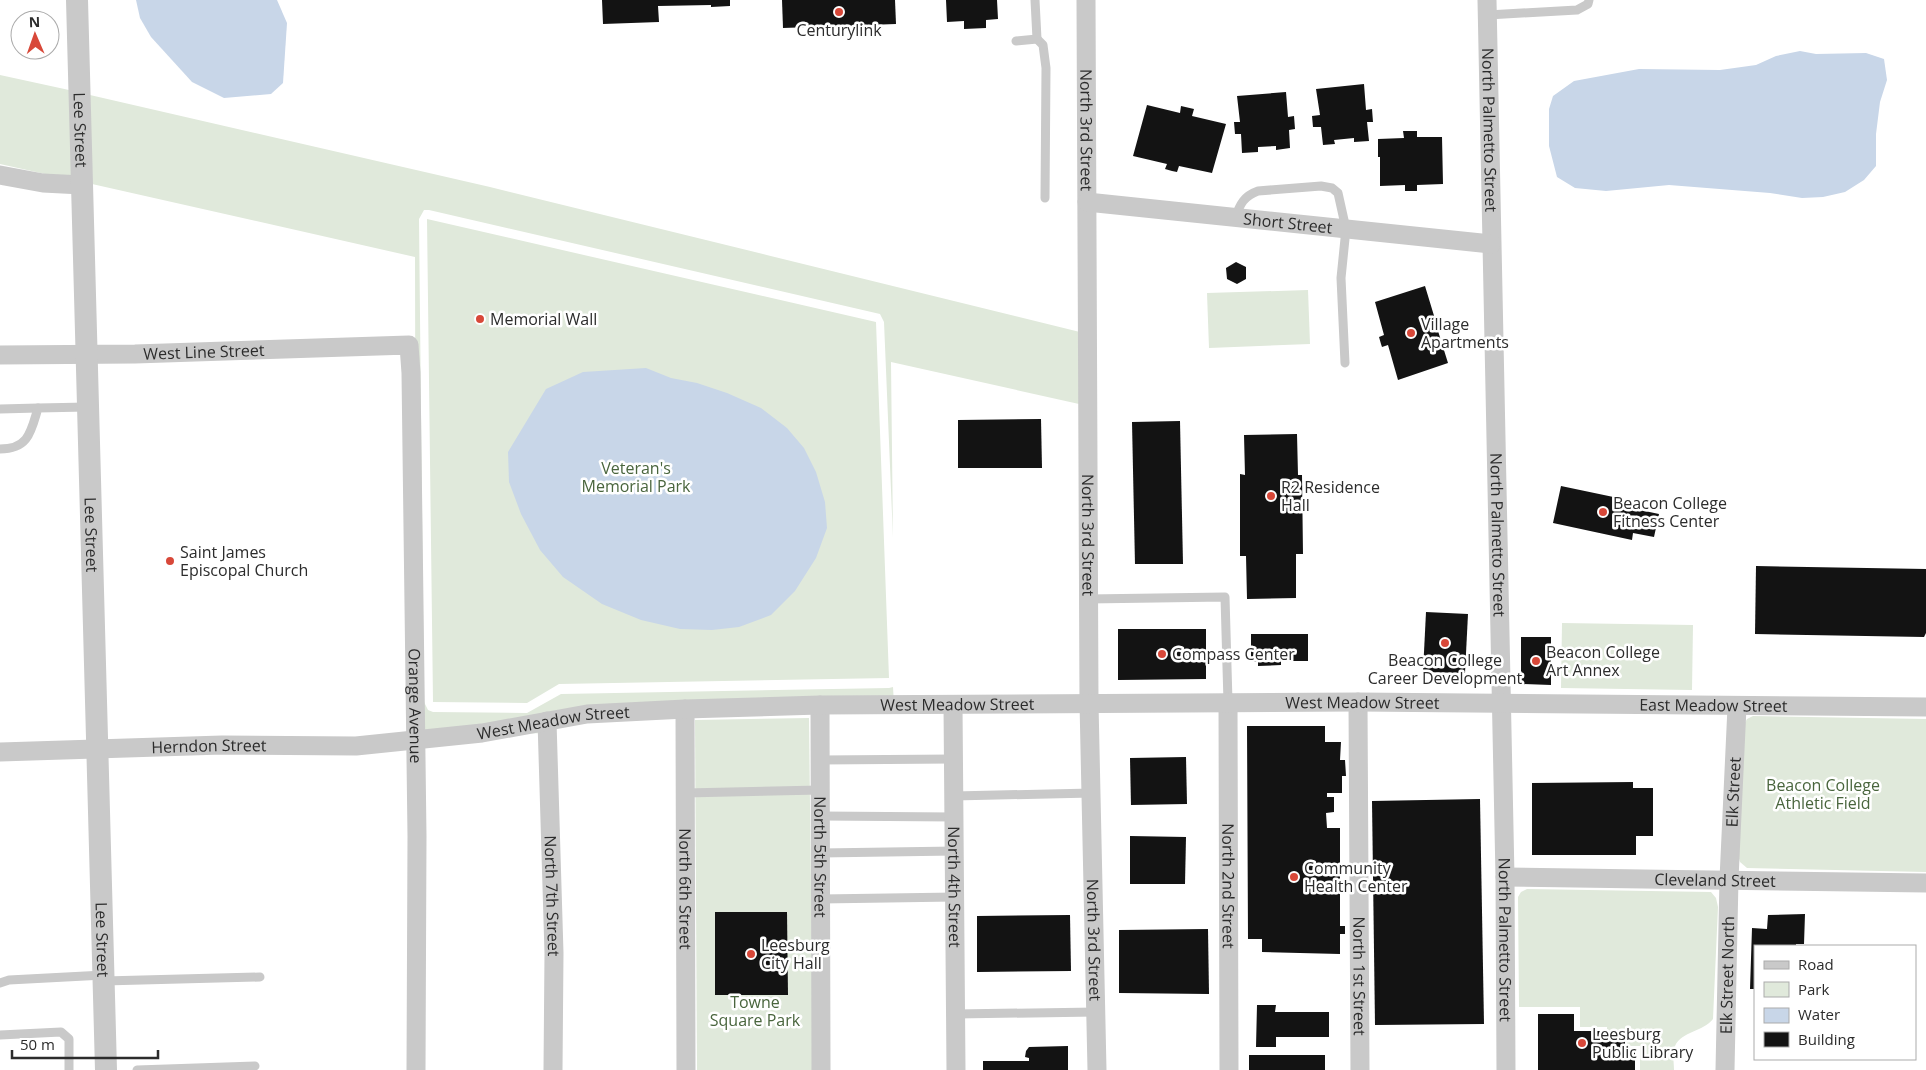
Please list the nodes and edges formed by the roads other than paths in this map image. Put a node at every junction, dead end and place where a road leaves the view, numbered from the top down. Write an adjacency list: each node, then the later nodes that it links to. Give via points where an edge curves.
1 (77, 0): 9 (street, Lee Street)
2 (1035, 0): 6 (lane)
3 (1086, 0): 11 (street, North 3rd Street)
4 (1589, 0): 5 (lane, via 1577,10)
5 (1488, 7): 14 (street, North Palmetto Street)
6 (1037, 39): 7 (lane); 10 (lane, via 1043,45 1046,68)
7 (1016, 42)
8 (0, 175): 9 (street)
9 (82, 186): 17 (street, Lee Street)
10 (1045, 198)
11 (1086, 202): 12 (street, Short Street); 23 (street, North 3rd Street)
12 (1235, 218): 13 (street, Short Street); 13 (lane, via 1240,203 1258,191 1321,186 1338,193)
13 (1346, 229): 14 (street, Short Street); 18 (lane, via 1341,278)
14 (1491, 244): 27 (street, North Palmetto Street)
15 (407, 345): 17 (street, West Line Street); 34 (street, Orange Avenue, via 411,383)
16 (0, 355): 17 (street, West Line Street)
17 (86, 355): 19 (street, Lee Street)
18 (1345, 363)
19 (88, 407): 20 (lane); 35 (street, Lee Street)
20 (38, 408): 21 (lane); 22 (lane, via 25,441 13,448)
21 (0, 409)
22 (0, 450)
23 (1088, 598): 24 (lane, via 1225,597); 26 (street, North 3rd Street)
24 (1228, 702): 25 (street, West Meadow Street); 26 (street, West Meadow Street); 68 (street, North 2nd Street)
25 (1358, 702): 27 (street, West Meadow Street); 69 (street, North 1st Street)
26 (1089, 703): 29 (street, West Meadow Street); 41 (street, North 3rd Street)
27 (1501, 704): 30 (street, East Meadow Street); 47 (street, North Palmetto Street)
28 (820, 705): 29 (street, West Meadow Street); 32 (street, West Meadow Street); 38 (street, North 5th Street)
29 (953, 705): 37 (street, North 4th Street)
30 (1737, 707): 31 (street, East Meadow Street); 48 (street, Elk Street)
31 (1926, 707)
32 (684, 709): 33 (street, West Meadow Street, via 588,714); 40 (street, North 6th Street)
33 (547, 721): 34 (street, West Meadow Street); 63 (street, North 7th Street, via 554,953)
34 (416, 741): 35 (street, Herndon Street, via 356,746 222,745); 62 (street, Orange Avenue)
35 (98, 749): 36 (street, Herndon Street); 53 (street, Lee Street)
36 (0, 752)
37 (953, 759): 38 (lane); 42 (street, North 4th Street)
38 (821, 760): 39 (street, North 5th Street)
39 (820, 790): 40 (lane); 43 (street, North 5th Street)
40 (685, 793): 64 (street, North 6th Street)
41 (1092, 793): 42 (lane); 55 (street, North 3rd Street)
42 (954, 796): 44 (street, North 4th Street)
43 (821, 816): 44 (lane); 46 (street, North 5th Street)
44 (954, 817): 45 (street, North 4th Street)
45 (955, 851): 46 (lane); 50 (street, North 4th Street)
46 (821, 852): 51 (street, North 5th Street)
47 (1505, 878): 48 (street, Cleveland Street); 70 (street, North Palmetto Street)
48 (1729, 879): 49 (street, Cleveland Street); 71 (street, Elk Street North)
49 (1926, 883)
50 (955, 897): 51 (lane); 56 (street, North 4th Street)
51 (820, 899): 65 (street, North 5th Street)
52 (260, 977): 53 (lane)
53 (104, 978): 54 (lane); 60 (street, Lee Street)
54 (0, 982)
55 (1096, 1012): 56 (lane); 67 (street, North 3rd Street)
56 (956, 1014): 66 (street, North 4th Street)
57 (0, 1034): 59 (lane, via 61,1032 69,1039)
58 (255, 1066): 61 (lane)
59 (69, 1070)
60 (106, 1070)
61 (137, 1070)
62 (416, 1070)
63 (553, 1070)
64 (686, 1070)
65 (821, 1070)
66 (956, 1070)
67 (1098, 1070)
68 (1229, 1070)
69 (1360, 1070)
70 (1506, 1070)
71 (1725, 1070)

